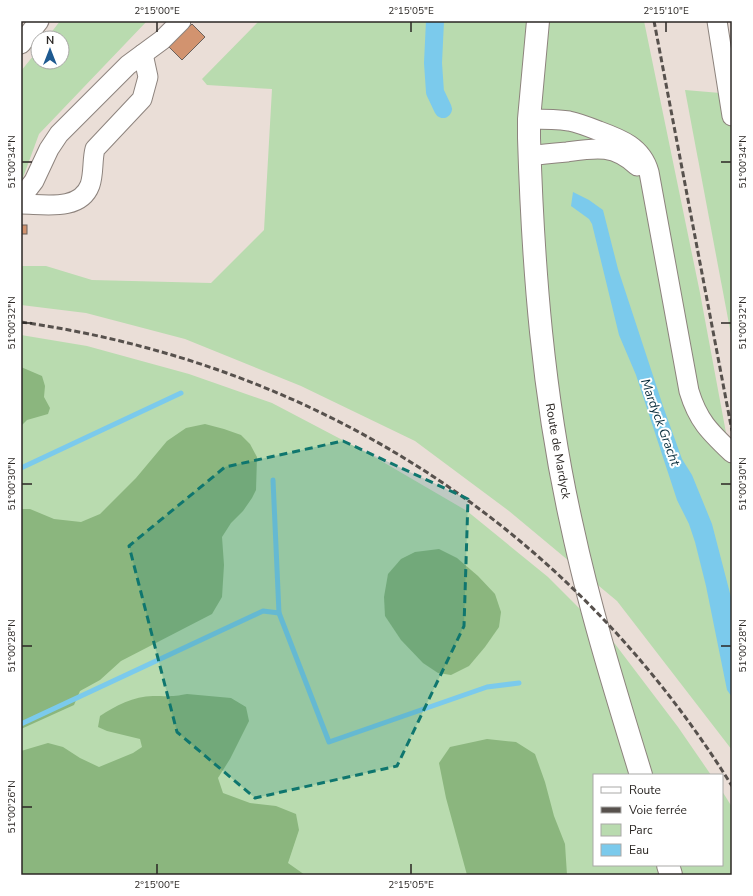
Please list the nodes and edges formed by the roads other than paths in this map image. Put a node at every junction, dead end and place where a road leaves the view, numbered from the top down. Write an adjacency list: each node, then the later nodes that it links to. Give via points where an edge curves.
1 (39, 21): 6 (street)
2 (181, 21): 7 (street)
3 (522, 21): 9 (main road, Route de Mardyck, via 523,66)
4 (538, 21): 9 (main road, Route de Mardyck)
5 (716, 21): 8 (street)
6 (21, 44)
7 (143, 54): 12 (street, via 59,134 34,181); 13 (street, via 148,76 142,99 95,148 92,178 84,194 63,205)
8 (732, 116)
9 (529, 119): 10 (main road, Route de Mardyck); 11 (street, via 576,123 624,141 645,161)
10 (529, 156): 11 (street, via 597,148 616,151 637,166); 15 (main road, Route de Mardyck, via 538,317 557,448 568,508 596,626)
11 (652, 193): 14 (street, via 692,402 696,413 707,428)
12 (21, 198)
13 (21, 204)
14 (732, 453)
15 (641, 774)

